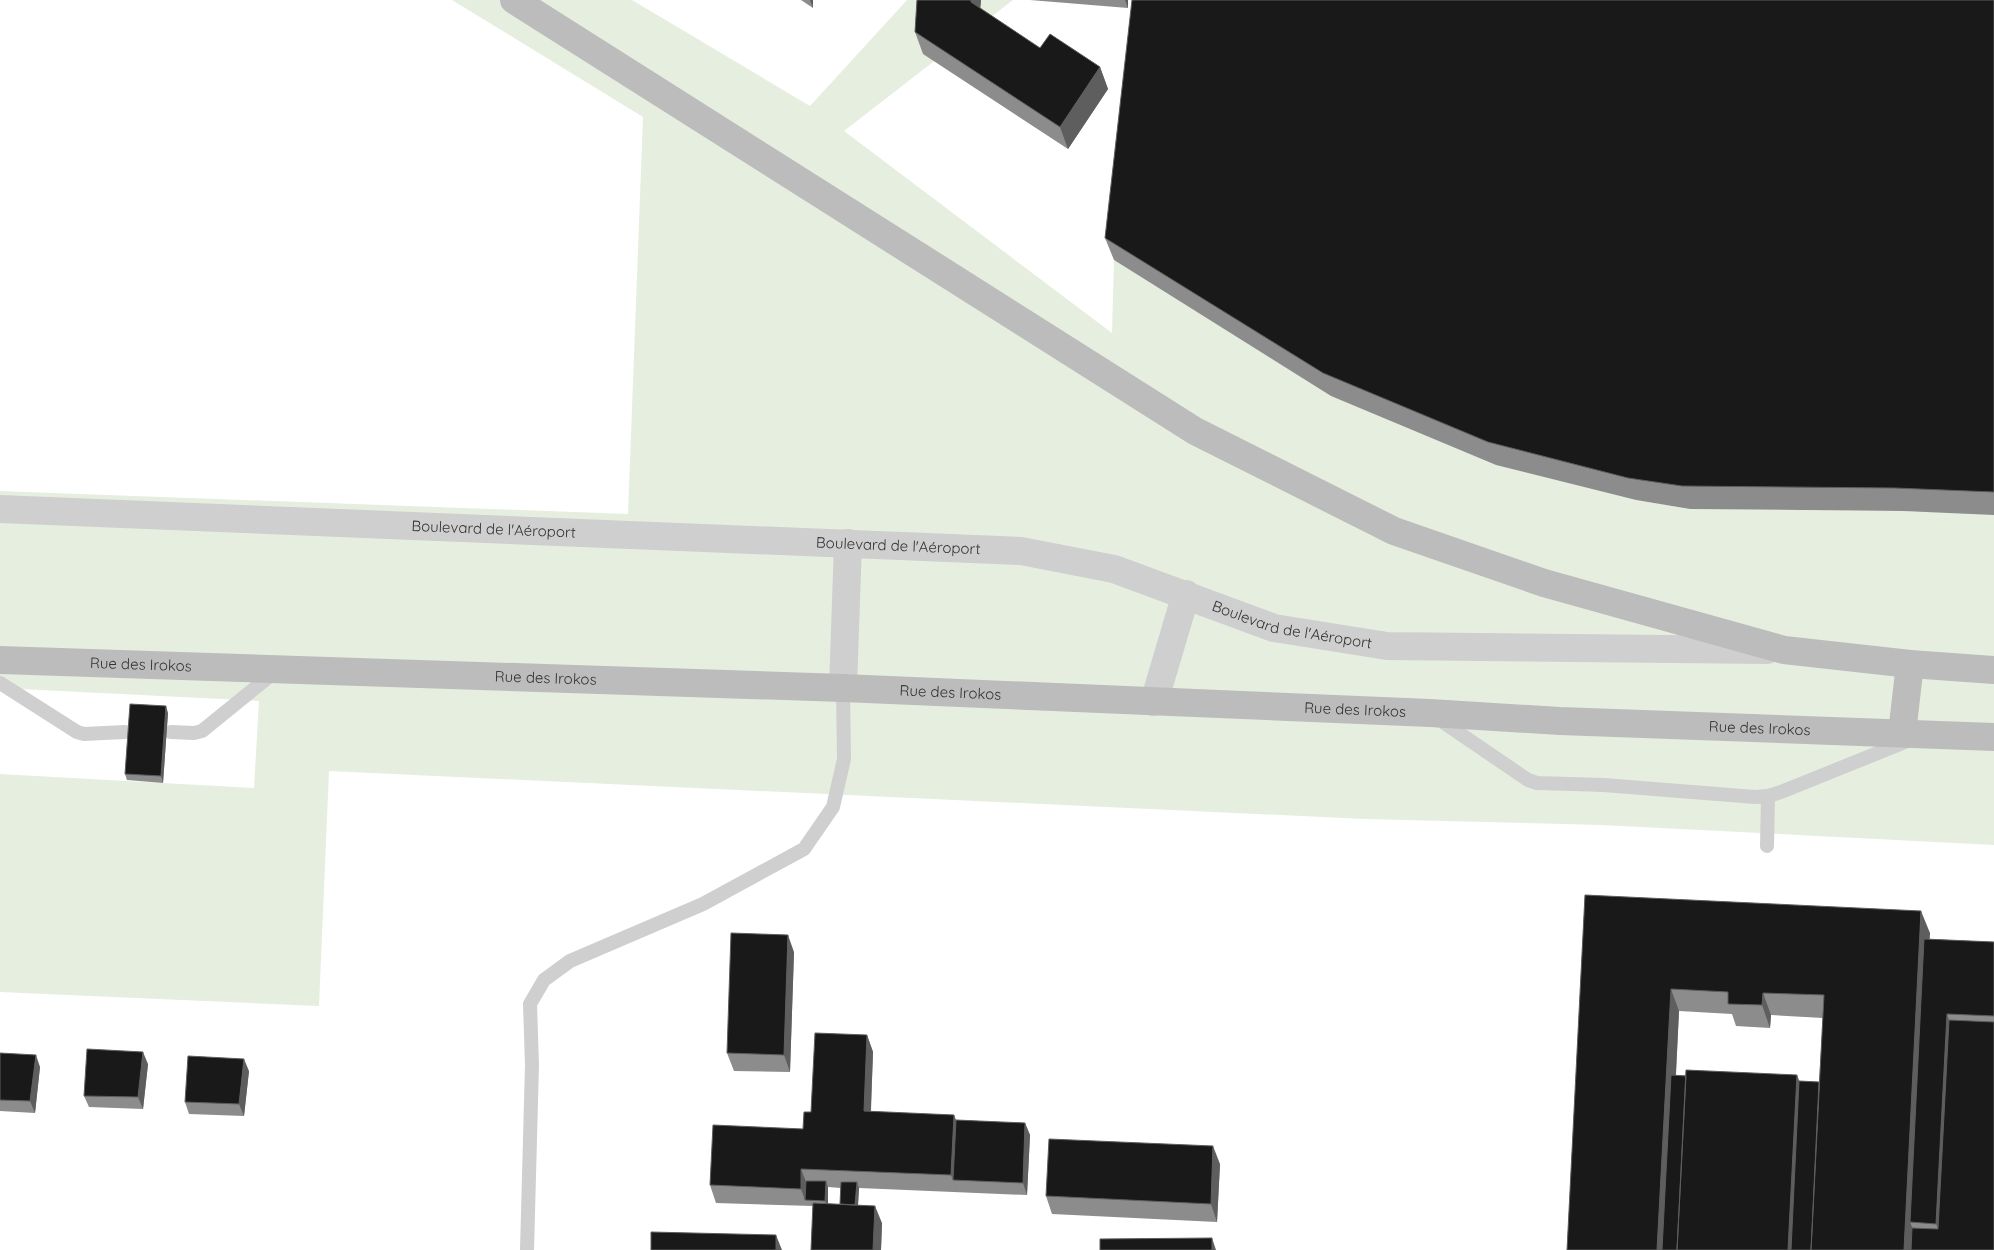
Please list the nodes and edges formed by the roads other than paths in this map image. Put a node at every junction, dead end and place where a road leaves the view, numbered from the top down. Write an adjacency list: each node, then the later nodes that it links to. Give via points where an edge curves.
1 (514, 0): 5 (main road, via 1195,431 1394,531 1544,583)
2 (0, 509): 3 (street, Boulevard de l'Aéroport)
3 (848, 543): 4 (street, Boulevard de l'Aéroport, via 1020,551 1114,569); 11 (street)
4 (1186, 594): 5 (street, Boulevard de l'Aéroport, via 1274,628 1387,646); 12 (street)
5 (1784, 650): 7 (main road)
6 (0, 660): 8 (main road, Rue des Irokos)
7 (1910, 664): 9 (main road); 16 (main road)
8 (279, 669): 11 (main road, Rue des Irokos); 15 (lane, via 202,731 194,734)
9 (1994, 670)
10 (0, 683): 14 (lane, via 77,732)
11 (843, 688): 12 (main road, Rue des Irokos); 20 (lane, via 844,759 833,807 804,850 703,904 570,961 544,980 530,1004 532,1065)
12 (1154, 702): 13 (main road, Rue des Irokos)
13 (1430, 713): 16 (main road, Rue des Irokos, via 1560,721); 18 (lane, via 1537,783)
14 (125, 732)
15 (171, 732)
16 (1913, 733): 17 (main road, Rue des Irokos); 18 (lane)
17 (1994, 737)
18 (1768, 796): 19 (lane)
19 (1767, 846)
20 (527, 1250)

